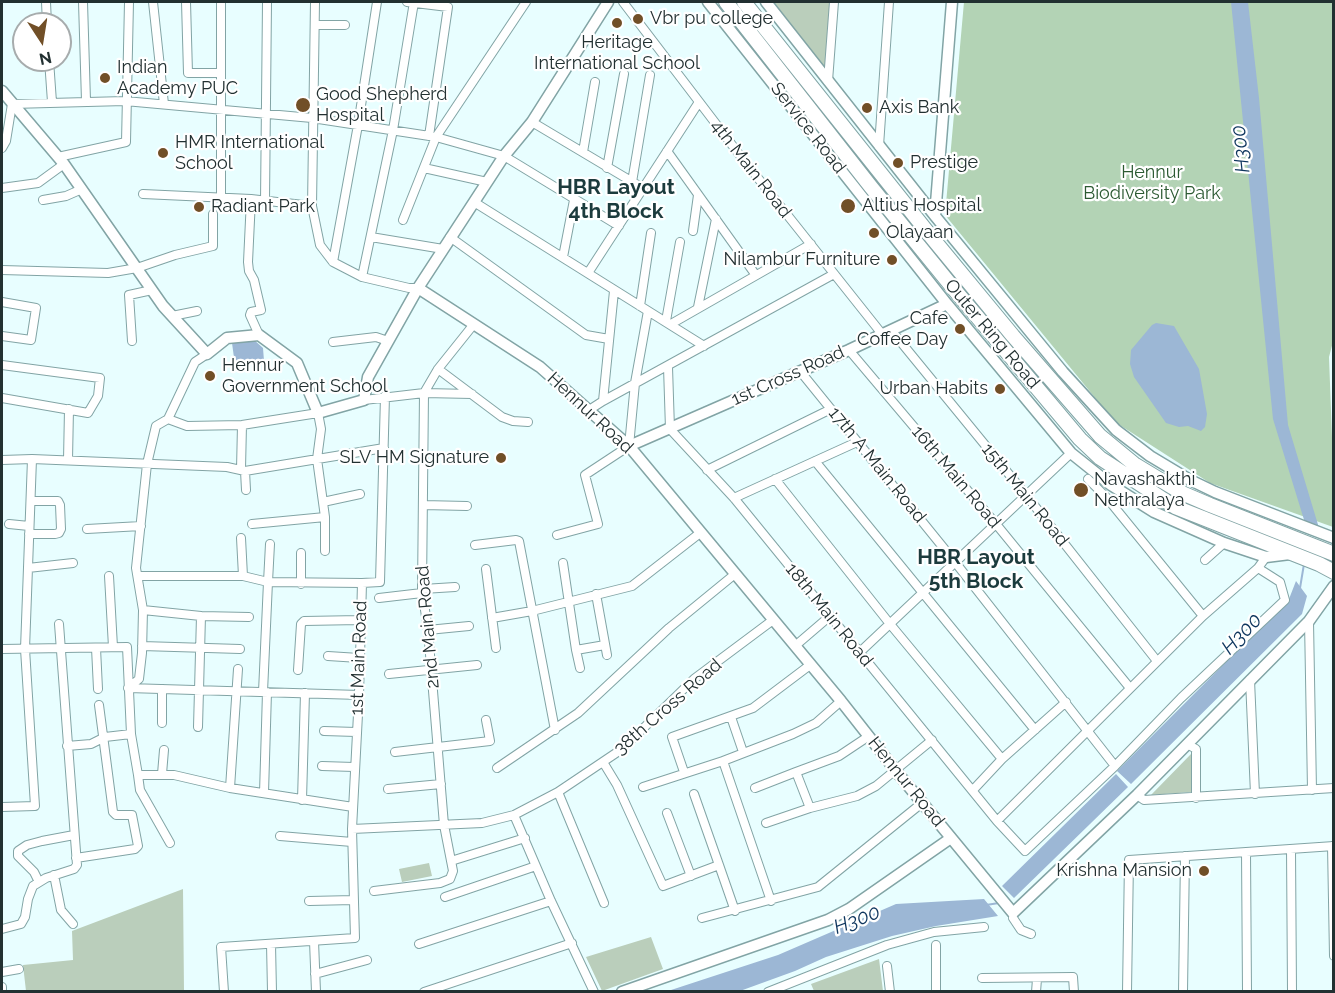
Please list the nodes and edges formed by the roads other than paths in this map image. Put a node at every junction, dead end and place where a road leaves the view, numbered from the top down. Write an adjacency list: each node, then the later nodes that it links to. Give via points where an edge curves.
1 (83, 2): 32 (street)
2 (129, 2): 33 (street)
3 (153, 2): 37 (street)
4 (186, 2): 26 (street, via 188,73)
5 (221, 2): 26 (street)
6 (267, 2): 39 (street)
7 (315, 2): 23 (street)
8 (376, 2): 42 (street)
9 (408, 2): 10 (street)
10 (414, 2): 22 (street); 43 (street)
11 (526, 2): 44 (street)
12 (608, 2): 41 (street)
13 (623, 2): 35 (street, 4th Main Road)
14 (708, 2): 91 (street, Service Road)
15 (726, 2): 167 (highway, Outer Ring Road, via 871,187 1080,439 1115,469 1175,507)
16 (744, 2): 164 (highway, Outer Ring Road, via 1013,336 1100,436 1134,464 1182,493 1288,536)
17 (766, 2): 29 (street)
18 (834, 2): 29 (street)
19 (889, 2): 45 (street)
20 (946, 2): 21 (street)
21 (952, 2): 68 (street)
22 (449, 4): 44 (street)
23 (315, 25): 24 (street); 40 (street)
24 (345, 25)
25 (50, 72): 34 (street)
26 (221, 74): 38 (street)
27 (624, 74): 52 (street)
28 (650, 75): 54 (street)
29 (828, 81): 45 (street)
30 (595, 82): 48 (street)
31 (2, 91): 36 (street)
32 (87, 101): 33 (street); 34 (street)
33 (125, 101): 37 (street); 50 (street, via 126,142)
34 (52, 102): 36 (street)
35 (699, 102): 47 (street); 77 (street, 4th Main Road)
36 (12, 104): 46 (street); 50 (street)
37 (164, 104): 38 (street)
38 (221, 110): 39 (street); 60 (street)
39 (266, 113): 40 (street); 64 (street)
40 (312, 118): 42 (street); 66 (street)
41 (532, 122): 48 (street); 49 (street)
42 (358, 125): 43 (street); 80 (street)
43 (393, 130): 44 (street); 74 (street)
44 (433, 136): 49 (street); 51 (street)
45 (879, 146): 68 (street)
46 (2, 148)
47 (668, 151): 57 (street); 59 (street)
48 (583, 152): 52 (street)
49 (504, 156): 53 (street); 63 (street)
50 (61, 160): 55 (street, via 38,183); 56 (street)
51 (424, 168): 53 (street); 70 (street)
52 (607, 168): 54 (street)
53 (487, 182): 65 (street)
54 (632, 182): 57 (street)
55 (2, 188)
56 (82, 189): 62 (street); 81 (street)
57 (642, 190): 71 (street)
58 (143, 194): 60 (street)
59 (698, 195): 69 (street); 72 (street)
60 (221, 198): 61 (street)
61 (251, 199): 64 (street); 99 (street, via 248,262 261,310 250,315)
62 (44, 200)
63 (574, 200): 71 (street); 79 (street)
64 (265, 201): 66 (street)
65 (474, 202): 75 (street); 79 (street)
66 (312, 206): 80 (street, via 320,245)
67 (213, 214): 81 (street, via 213,246)
68 (935, 216): 164 (street, via 1063,372 1129,441 1190,480 1310,530)
69 (716, 219): 84 (street); 92 (street)
70 (403, 220)
71 (619, 226): 83 (street)
72 (693, 231)
73 (651, 233): 93 (street)
74 (371, 237): 78 (street); 86 (street)
75 (450, 237): 78 (street); 101 (street, via 586,335)
76 (680, 242): 96 (street)
77 (811, 244): 84 (street); 85 (street, 4th Main Road)
78 (443, 249): 87 (street)
79 (563, 257): 83 (street)
80 (333, 262): 86 (street)
81 (137, 268): 82 (street, via 108,273); 88 (street)
82 (2, 270)
83 (588, 273): 89 (street)
84 (756, 274): 92 (street)
85 (834, 274): 98 (street, 4th Main Road); 105 (street)
86 (362, 277): 87 (street)
87 (418, 288): 97 (street, Hennur Road); 103 (street)
88 (152, 290): 95 (street); 102 (street, via 129,295)
89 (614, 291): 93 (street); 101 (street)
90 (2, 302): 100 (street, via 36,308 31,340)
91 (947, 304): 98 (street, 1st Cross Road); 130 (street, Service Road)
92 (698, 307): 96 (street)
93 (644, 309): 96 (street); 112 (street)
94 (197, 311): 95 (street)
95 (172, 316): 107 (street)
96 (669, 323): 105 (street)
97 (474, 324): 110 (street); 121 (street, Hennur Road, via 540,367)
98 (886, 332): 106 (street, 1st Cross Road); 144 (street, 15th Main Road)
99 (260, 335): 107 (street, via 228,338); 122 (street, via 297,363)
100 (2, 336)
101 (609, 339): 118 (street)
102 (132, 341)
103 (388, 341): 104 (street, via 376,337); 117 (street, via 368,377)
104 (333, 342)
105 (704, 346): 109 (street)
106 (849, 350): 111 (street, 1st Cross Road); 154 (street, 16th Main Road)
107 (207, 354): 123 (street, via 195,362)
108 (2, 365): 119 (street, via 100,378 98,396 88,413)
109 (668, 366): 112 (street); 126 (street)
110 (438, 369): 113 (street); 114 (street)
111 (800, 371): 120 (street, 17th A Main Road); 126 (street, 1st Cross Road)
112 (635, 383): 118 (street); 128 (street)
113 (424, 393): 114 (street); 115 (street); 149 (street, 2nd Main Road)
114 (472, 394): 124 (street, via 502,417)
115 (385, 396): 117 (street); 129 (street, 1st Main Road)
116 (2, 398): 119 (street)
117 (364, 400): 122 (street)
118 (603, 401): 121 (street)
119 (69, 409): 134 (street)
120 (831, 409): 127 (street, 17th A Main Road); 138 (street)
121 (589, 410): 128 (street, Hennur Road)
122 (318, 413): 125 (street); 132 (street, via 321,429)
123 (168, 419): 125 (street, via 187,426); 136 (street, via 156,426)
124 (528, 422)
125 (243, 425): 137 (street)
126 (670, 429): 128 (street, 1st Cross Road); 138 (street, 18th Main Road)
127 (857, 442): 135 (street); 170 (street, 17th A Main Road)
128 (628, 447): 158 (street, Hennur Road); 159 (street, via 585,475 598,524)
129 (384, 448): 132 (street); 182 (street, 1st Main Road, via 380,582)
130 (1071, 453): 141 (street, Service Road); 144 (street)
131 (32, 459): 133 (street); 134 (street); 147 (street)
132 (316, 459): 137 (street); 148 (street)
133 (2, 460)
134 (68, 460): 136 (street)
135 (815, 461): 139 (street); 187 (street)
136 (147, 464): 137 (street); 155 (street)
137 (243, 470): 142 (street)
138 (707, 470): 145 (street, 18th Main Road)
139 (776, 479): 145 (street); 202 (street)
140 (1088, 479): 146 (street)
141 (1111, 485): 146 (street); 161 (street, Service Road, via 1154,512)
142 (246, 489)
143 (360, 494): 148 (street)
144 (1026, 495): 154 (street); 221 (street, 15th Main Road)
145 (734, 498): 194 (street, 18th Main Road)
146 (1107, 498): 195 (street)
147 (31, 501): 157 (street); 157 (street, via 58,501 61,529 55,534)
148 (323, 502): 151 (street)
149 (423, 504): 150 (street); 186 (street, 2nd Main Road)
150 (467, 506)
151 (325, 517): 153 (street); 165 (street)
152 (9, 524): 157 (street)
153 (252, 524)
154 (996, 524): 170 (street); 232 (street, 16th Main Road)
155 (141, 526): 156 (street); 179 (street)
156 (87, 528)
157 (29, 530): 173 (street)
158 (700, 533): 177 (street, Hennur Road); 188 (street, via 632,586)
159 (557, 535)
160 (241, 537): 180 (street)
161 (1224, 543): 168 (street, Service Road); 169 (street)
162 (270, 544): 181 (street)
163 (475, 545): 192 (street, via 518,540)
164 (1332, 548)
165 (325, 551)
166 (302, 553): 183 (street)
167 (1290, 554): 168 (street, Service Road); 176 (highway, Outer Ring Road)
168 (1266, 557): 174 (street)
169 (1205, 560)
170 (955, 562): 187 (street); 240 (street, 17th A Main Road)
171 (74, 563): 173 (street)
172 (563, 563): 190 (street)
173 (28, 568): 214 (street)
174 (1257, 568): 195 (street); 265 (street, via 1280,582 1285,600)
175 (486, 569): 197 (street)
176 (1334, 572)
177 (735, 574): 199 (street, Hennur Road); 246 (street)
178 (109, 576): 208 (street)
179 (138, 576): 180 (street); 191 (street)
180 (243, 576): 181 (street)
181 (268, 582): 183 (street); 236 (street)
182 (362, 583): 183 (street); 198 (street, 1st Main Road)
183 (301, 584)
184 (1334, 586): 200 (street)
185 (455, 587): 186 (street)
186 (422, 591): 189 (street); 204 (street, 2nd Main Road)
187 (923, 593): 202 (street); 247 (street)
188 (596, 594): 190 (street); 205 (street)
189 (379, 598)
190 (568, 601): 192 (street); 216 (street)
191 (143, 610): 193 (street); 206 (street)
192 (532, 610): 197 (street); 246 (street)
193 (201, 616): 196 (street); 209 (street)
194 (830, 616): 207 (street); 217 (street, 18th Main Road)
195 (1203, 616): 221 (street)
196 (249, 617)
197 (492, 618): 212 (street)
198 (360, 620): 220 (street, 1st Main Road); 227 (street, via 304,621)
199 (773, 620): 207 (street, Hennur Road); 263 (street, 38th Cross Road, via 694,680 622,749)
200 (1309, 621): 229 (street); 280 (street)
201 (59, 624): 210 (street)
202 (890, 624): 217 (street); 261 (street)
203 (469, 626): 204 (street)
204 (428, 630): 226 (street, 2nd Main Road)
205 (605, 645): 216 (street); 218 (street)
206 (142, 646): 209 (street); 230 (street, via 139,679)
207 (795, 646): 223 (street, Hennur Road)
208 (113, 647): 211 (street); 230 (street, via 127,647)
209 (201, 647): 215 (street); 234 (street)
210 (59, 648): 211 (street); 214 (street); 256 (street)
211 (96, 648): 233 (street)
212 (496, 648)
213 (2, 649): 214 (street)
214 (26, 649): 289 (street, via 35,806)
215 (240, 649)
216 (576, 650): 224 (street)
217 (860, 652): 254 (street, 18th Main Road)
218 (607, 655)
219 (328, 656): 220 (street)
220 (358, 658): 238 (street, 1st Main Road)
221 (1157, 661): 232 (street)
222 (477, 665): 226 (street)
223 (810, 665): 239 (street, Hennur Road); 242 (street, via 753,708)
224 (580, 668)
225 (238, 669): 235 (street)
226 (430, 669): 228 (street); 257 (street, 2nd Main Road)
227 (298, 670)
228 (389, 674)
229 (1250, 681): 255 (street); 284 (street)
230 (128, 688): 231 (street); 251 (street)
231 (162, 688): 234 (street); 244 (street)
232 (1130, 688): 248 (street)
233 (98, 689)
234 (199, 690): 235 (street); 245 (street)
235 (237, 691): 236 (street); 275 (street)
236 (265, 692): 237 (street); 282 (street)
237 (305, 693): 238 (street); 287 (street)
238 (359, 695): 250 (street, 1st Main Road)
239 (841, 701): 252 (street, Hennur Road); 260 (street, via 816,723)
240 (1066, 702): 247 (street); 248 (street, 17th A Main Road)
241 (99, 705): 253 (street)
242 (731, 717): 260 (street); 269 (street, via 672,737)
243 (486, 720): 257 (street, via 490,741)
244 (162, 723)
245 (198, 727)
246 (555, 730): 267 (street)
247 (1035, 730): 261 (street)
248 (1087, 730): 265 (street, 17th A Main Road); 294 (street)
249 (324, 731): 250 (street)
250 (356, 732): 266 (street, 1st Main Road)
251 (131, 734): 253 (street); 272 (street)
252 (869, 736): 268 (street, Hennur Road); 270 (street, via 838,756)
253 (102, 738): 256 (street, via 91,744); 308 (street, via 113,812 132,815 137,848)
254 (932, 741): 268 (street); 279 (street, 18th Main Road)
255 (1187, 744): 285 (street); 286 (street, via 1196,749)
256 (67, 746): 298 (street)
257 (438, 747): 259 (street); 273 (street, 2nd Main Road)
258 (164, 750): 271 (street)
259 (395, 752)
260 (743, 752): 262 (street)
261 (1002, 759): 279 (street)
262 (723, 760): 269 (street); 319 (street)
263 (603, 762): 281 (street, 38th Cross Road); 313 (street, via 663,886)
264 (322, 766): 266 (street)
265 (1115, 766): 294 (street, 18th Main Road, via 1025,851)
266 (354, 767): 290 (street, 1st Main Road)
267 (497, 768)
268 (896, 771): 288 (street, Hennur Road); 291 (street, via 857,796)
269 (684, 772): 274 (street)
270 (796, 772): 276 (street); 291 (street)
271 (162, 774): 272 (street); 275 (street)
272 (138, 775): 303 (street, via 140,790)
273 (441, 784): 278 (street); 296 (street, 2nd Main Road)
274 (643, 787)
275 (230, 788): 282 (street)
276 (755, 788)
277 (1334, 788): 280 (street)
278 (388, 789)
279 (973, 790): 294 (street, 18th Main Road)
280 (1312, 790): 284 (street)
281 (558, 792): 293 (street, 38th Cross Road); 321 (street)
282 (264, 793): 287 (street)
283 (694, 794): 310 (street)
284 (1255, 794): 286 (street)
285 (1137, 795): 286 (street, via 1144,800); 323 (street)
286 (1196, 798)
287 (302, 800): 290 (street)
288 (922, 803): 301 (street, Hennur Road); 319 (street, via 818,887)
289 (2, 807)
290 (353, 807): 297 (street, 1st Main Road)
291 (810, 808): 295 (street)
292 (666, 813): 313 (street)
293 (514, 815): 296 (street, 38th Cross Road); 300 (street)
294 (997, 821)
295 (766, 823)
296 (444, 825): 297 (street, 38th Cross Road); 309 (street, 2nd Main Road)
297 (352, 829): 302 (street, 1st Main Road)
298 (74, 836): 308 (street); 314 (street, via 27,845 18,851)
299 (280, 836): 302 (street)
300 (525, 838): 309 (street); 311 (street)
301 (951, 838): 323 (street, Hennur Road); 349 (street, via 828,920)
302 (352, 842): 317 (street, 1st Main Road)
303 (170, 843)
304 (1333, 846): 305 (street); 334 (street)
305 (1291, 849): 306 (street); 358 (street)
306 (1246, 852): 307 (street); 357 (street)
307 (1185, 856): 355 (street, via 1129,860); 356 (street)
308 (76, 858): 312 (street, via 76,867)
309 (451, 861): 315 (street, via 450,879 440,883)
310 (718, 865): 313 (street); 322 (street)
311 (536, 866): 316 (street); 318 (street)
312 (54, 875): 314 (street); 325 (street, via 61,910)
313 (691, 876)
314 (39, 882): 327 (street, via 33,886 21,924)
315 (374, 891)
316 (445, 897)
317 (354, 900): 320 (street); 329 (street, 1st Main Road, via 355,938)
318 (551, 901): 330 (street); 332 (street)
319 (771, 901): 322 (street)
320 (309, 902)
321 (604, 903)
322 (735, 910): 324 (street)
323 (1011, 913): 328 (street, via 1021,930)
324 (702, 918)
325 (73, 924)
326 (984, 927): 350 (street, via 934,932 887,945)
327 (2, 929)
328 (1031, 934)
329 (314, 941): 331 (street); 339 (street)
330 (572, 943): 347 (street); 348 (street)
331 (271, 944): 344 (street, via 221,947); 345 (street)
332 (419, 944)
333 (936, 945): 352 (street)
334 (1334, 956)
335 (367, 960): 339 (street)
336 (887, 966): 351 (street)
337 (19, 969): 338 (street)
338 (2, 972)
339 (315, 974): 346 (street)
340 (982, 978): 341 (street)
341 (1037, 979): 353 (street); 354 (street, via 1074,977)
342 (2, 987): 343 (street)
343 (2, 992)
344 (224, 992)
345 (272, 992)
346 (316, 992)
347 (424, 992)
348 (594, 992)
349 (622, 992)
350 (768, 992)
351 (890, 992)
352 (936, 992)
353 (1036, 992)
354 (1074, 992)
355 (1127, 992)
356 (1183, 992)
357 (1247, 992)
358 (1292, 992)

